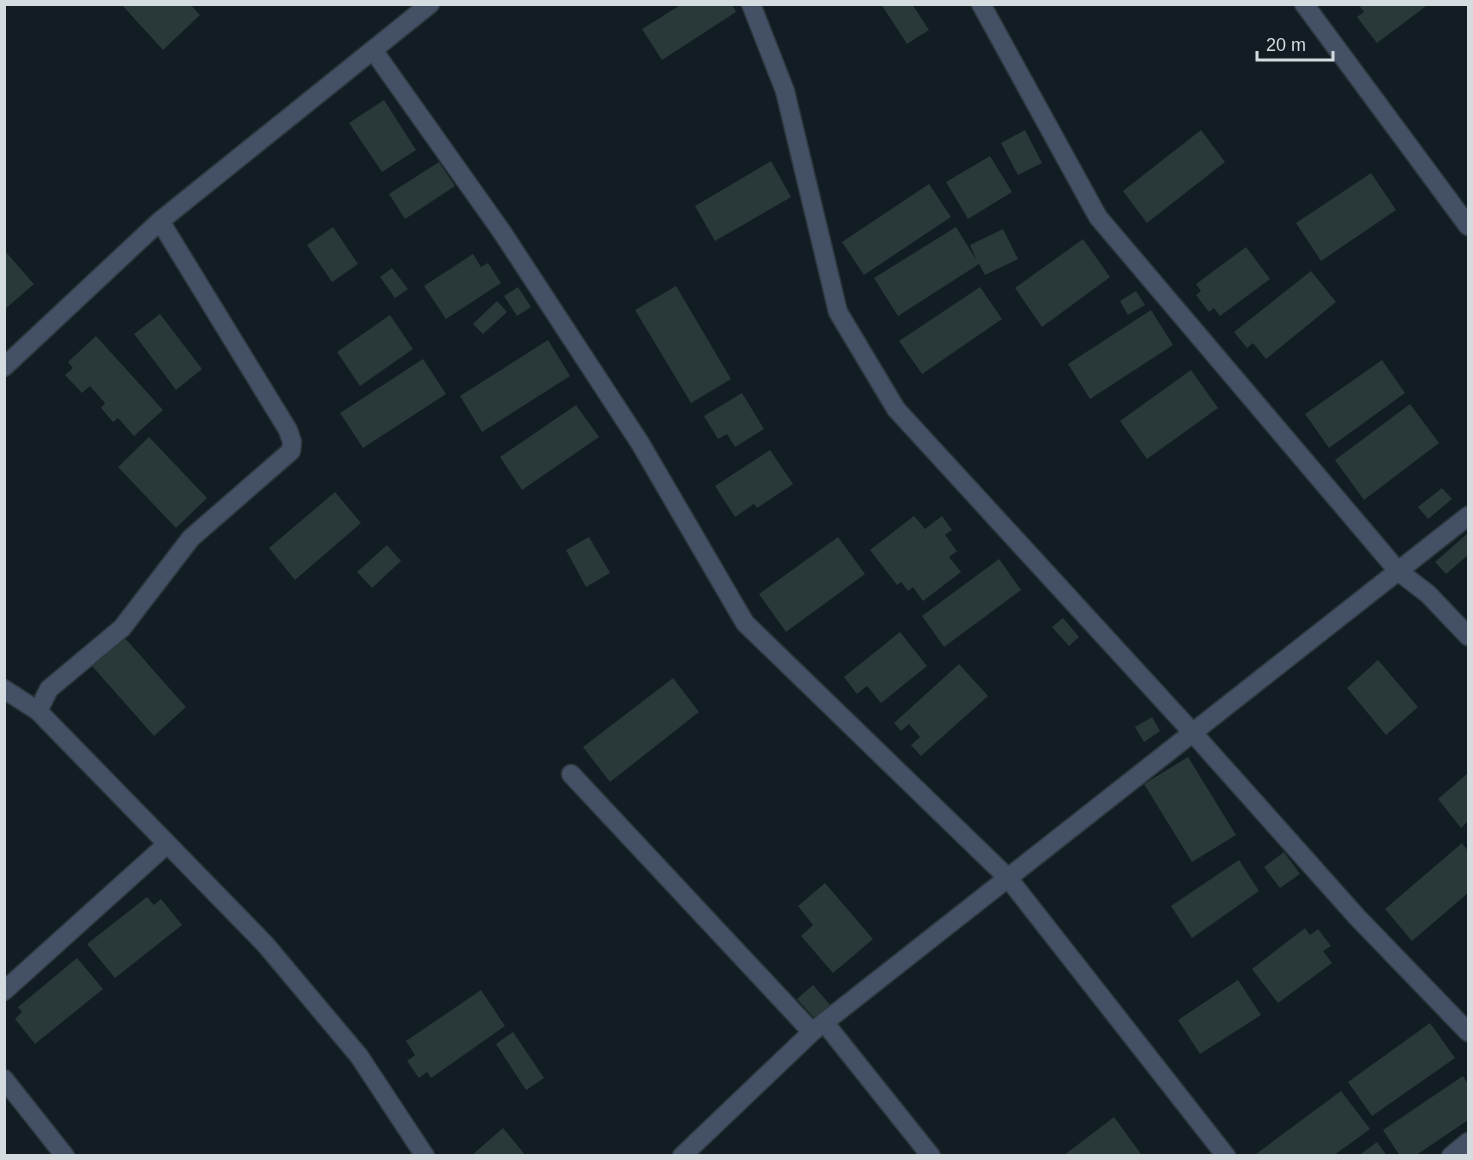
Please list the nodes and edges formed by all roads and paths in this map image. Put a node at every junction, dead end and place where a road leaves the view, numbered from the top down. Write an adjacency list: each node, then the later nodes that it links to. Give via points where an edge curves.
1 (429, 4): 5 (street)
2 (751, 4): 14 (street, via 785,92 838,312 896,410)
3 (981, 4): 10 (street, via 1098,217)
4 (1304, 4): 7 (street)
5 (373, 50): 6 (street); 17 (street, via 502,232 640,443 745,623)
6 (160, 221): 8 (street); 13 (street, via 288,430 291,451 191,538 122,628 49,688)
7 (1468, 226)
8 (4, 368)
9 (1468, 516): 10 (street)
10 (1398, 571): 11 (street, via 1428,594); 14 (street)
11 (1468, 636)
12 (4, 689): 13 (street)
13 (38, 711): 16 (street)
14 (1193, 733): 17 (street); 20 (street, via 1357,917)
15 (572, 774): 19 (street)
16 (166, 845): 18 (street); 24 (street, via 265,945 345,1039)
17 (1008, 878): 19 (street); 27 (street)
18 (4, 991)
19 (818, 1027): 25 (street); 26 (street)
20 (1468, 1032)
21 (4, 1079): 23 (street)
22 (1468, 1142): 28 (street)
23 (65, 1155)
24 (425, 1155)
25 (682, 1155)
26 (932, 1155)
27 (1226, 1155)
28 (1451, 1155)

